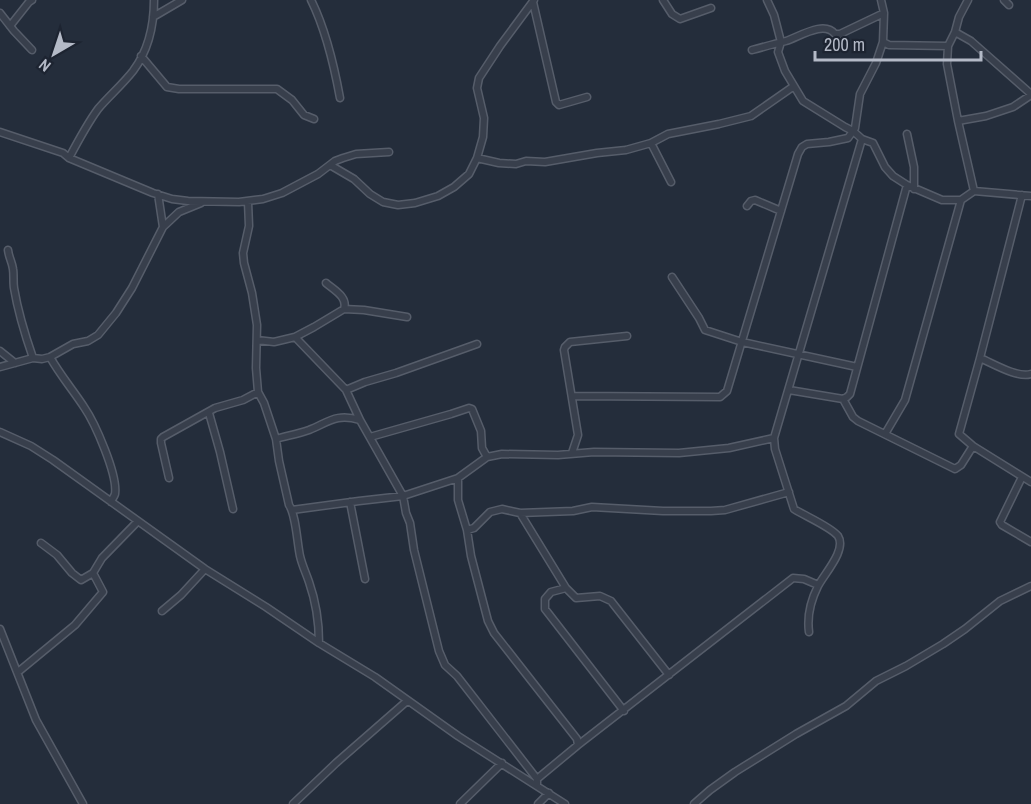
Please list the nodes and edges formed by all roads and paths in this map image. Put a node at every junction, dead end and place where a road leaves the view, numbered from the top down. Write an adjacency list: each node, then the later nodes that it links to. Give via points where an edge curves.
1 (32, 0): 14 (street)
2 (154, 0): 13 (street)
3 (182, 0): 13 (street)
4 (311, 0): 25 (street, via 323,28)
5 (663, 0): 10 (street, via 680,19)
6 (767, 0): 16 (street)
7 (881, 0): 12 (street)
8 (968, 0): 15 (street)
9 (534, 1): 24 (street, via 556,102 559,105); 35 (street, via 478,78 484,117)
10 (711, 8)
11 (0, 13): 14 (street)
12 (884, 14): 16 (street, via 840,34 826,28); 17 (street)
13 (153, 17): 21 (street)
14 (10, 26): 19 (street)
15 (955, 32): 18 (street); 23 (street, via 971,41)
16 (782, 42): 20 (street); 22 (street, via 778,52)
17 (883, 42): 18 (street); 28 (street, via 860,94)
18 (948, 46): 27 (street, via 947,64)
19 (32, 50)
20 (752, 50)
21 (141, 57): 26 (street, via 167,87 277,89 304,115); 34 (street, via 98,110)
22 (794, 86): 28 (street, via 803,101); 32 (street, via 751,116 668,134)
23 (1031, 95): 27 (street, via 986,117)
24 (587, 97)
25 (340, 98)
26 (314, 119)
27 (958, 121): 40 (street)
28 (853, 131): 31 (street); 48 (street, via 848,138 802,147)
29 (0, 132): 34 (street)
30 (907, 134): 39 (street)
31 (862, 139): 38 (street, via 873,143 885,167); 61 (street)
32 (651, 143): 35 (street, via 545,162 516,164); 37 (street)
33 (389, 152): 36 (street, via 356,154)
34 (69, 158): 41 (street)
35 (477, 158): 36 (street, via 469,174 454,187 438,196 398,205 383,202)
36 (330, 165): 46 (street, via 282,193)
37 (670, 182)
38 (906, 185): 39 (street); 67 (street)
39 (914, 189): 44 (street, via 942,200)
40 (974, 191): 42 (street); 44 (street)
41 (158, 194): 45 (street); 49 (street)
42 (1022, 195): 43 (street); 64 (street)
43 (1031, 196)
44 (961, 200): 77 (street, via 905,400)
45 (205, 201): 46 (street); 49 (street, via 179,212)
46 (248, 202): 57 (street, via 249,226 243,253 255,307)
47 (747, 206): 48 (street, via 755,200)
48 (781, 211): 58 (street)
49 (163, 226): 62 (street, via 132,288 98,335)
50 (8, 250): 63 (street, via 24,333)
51 (672, 277): 58 (street, via 705,330)
52 (326, 283): 53 (street, via 344,298)
53 (344, 309): 54 (street); 56 (street)
54 (407, 317)
55 (627, 336): 72 (street, via 567,344 564,350)
56 (295, 337): 57 (street, via 274,342); 69 (street)
57 (257, 340): 71 (street)
58 (742, 342): 61 (street); 72 (street, via 727,391 720,397)
59 (477, 344): 69 (street)
60 (0, 351): 65 (street)
61 (799, 354): 67 (street); 70 (street)
62 (50, 357): 63 (street); 90 (street, via 85,408 105,447 115,493)
63 (33, 358): 65 (street)
64 (980, 358): 68 (street, via 1020,375); 81 (street, via 959,434)
65 (15, 363): 66 (street)
66 (0, 367)
67 (857, 367): 73 (street, via 850,394)
68 (1031, 374)
69 (346, 390): 75 (street)
70 (789, 390): 73 (street); 79 (street)
71 (258, 392): 74 (street); 80 (street)
72 (572, 396): 82 (street, via 578,435)
73 (843, 399): 77 (street, via 853,417)
74 (209, 413): 85 (street, via 161,439); 92 (street)
75 (360, 420): 78 (street); 80 (street, via 328,420)
76 (0, 432): 90 (street, via 53,460)
77 (885, 434): 81 (street, via 956,469)
78 (370, 437): 83 (street, via 469,408 481,431); 89 (street)
79 (774, 438): 82 (street, via 679,453); 88 (street)
80 (276, 439): 93 (street)
81 (973, 446): 84 (street)
82 (573, 453): 83 (street)
83 (487, 457): 86 (street)
84 (1022, 477): 87 (street); 97 (street, via 1000,522)
85 (169, 478)
86 (458, 478): 89 (street); 96 (street, via 458,500)
87 (1031, 482)
88 (789, 492): 94 (street, via 711,511 592,507); 102 (street, via 794,509 823,525 840,541 838,552)
89 (403, 496): 91 (street); 115 (street, via 438,651)
90 (111, 502): 95 (street)
91 (350, 502): 93 (street); 101 (street)
92 (233, 509)
93 (292, 510): 108 (street, via 302,567 319,622)
94 (520, 513): 96 (street, via 495,510); 104 (street)
95 (138, 521): 99 (street); 100 (street, via 102,558)
96 (467, 530): 113 (street, via 494,633 578,740)
97 (1031, 542)
98 (41, 543): 100 (street, via 81,580)
99 (205, 569): 105 (street); 108 (street)
100 (93, 573): 109 (street, via 103,592 75,625)
101 (365, 579)
102 (818, 585): 107 (street, via 807,620); 110 (street, via 793,578)
103 (1031, 586): 122 (street, via 1000,601 943,644 876,681 846,706 735,772)
104 (566, 588): 110 (street, via 576,598 600,596 611,601); 112 (street, via 551,592 545,599 546,609)
105 (162, 611)
106 (0, 629): 109 (street)
107 (809, 632)
108 (319, 643): 111 (street)
109 (18, 672): 117 (street, via 36,720)
110 (669, 675): 112 (street)
111 (407, 701): 114 (street); 118 (street)
112 (624, 711): 113 (street)
113 (578, 746): 115 (street)
114 (502, 763): 115 (street); 119 (street)
115 (537, 782): 116 (street)
116 (549, 793): 120 (street); 121 (street)
117 (83, 804)
118 (293, 804)
119 (460, 804)
120 (538, 804)
121 (565, 804)
122 (694, 804)

